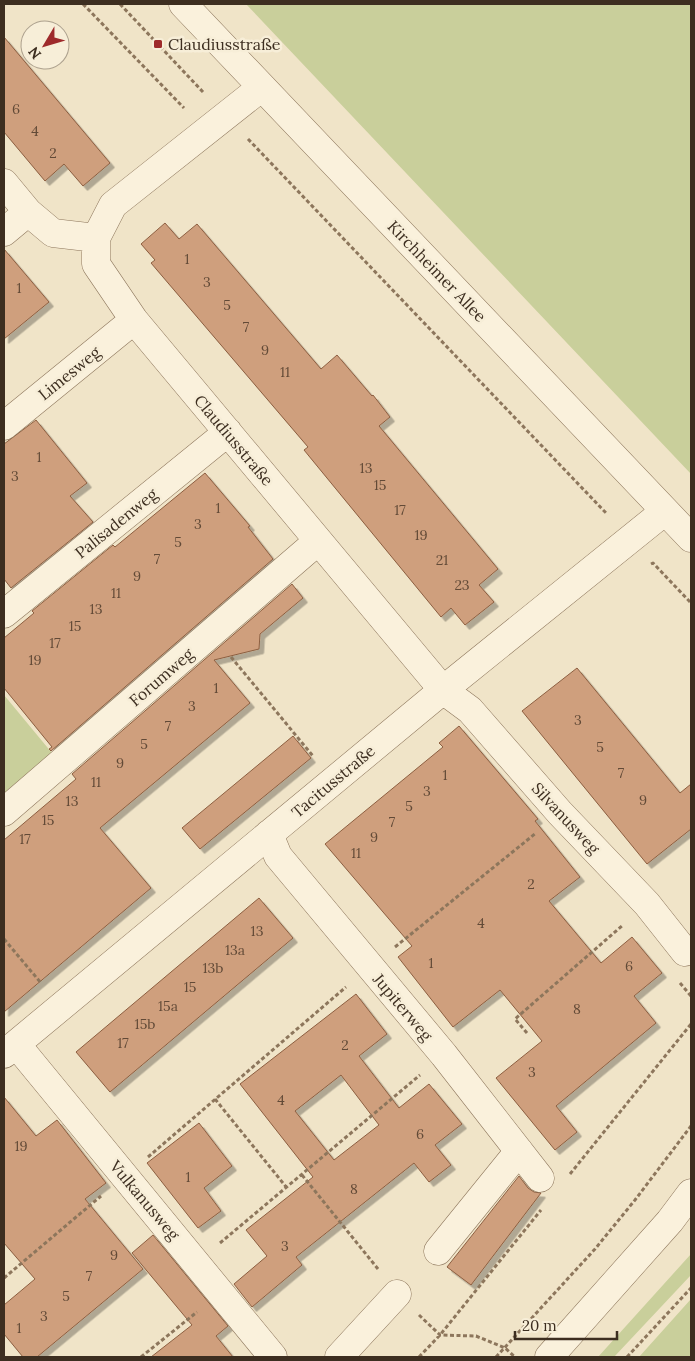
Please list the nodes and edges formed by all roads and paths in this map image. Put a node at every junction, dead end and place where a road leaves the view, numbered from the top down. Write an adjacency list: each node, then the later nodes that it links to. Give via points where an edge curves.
1 (83, 4): 6 (path)
2 (120, 4): 5 (path)
3 (183, 4): 4 (street, Kirchheimer Allee)
4 (262, 87): 11 (street, Claudiusstraße, via 113,205); 15 (street, Kirchheimer Allee)
5 (203, 92)
6 (184, 108)
7 (248, 138): 16 (path)
8 (4, 183): 9 (street)
9 (28, 212): 10 (street); 11 (street, via 53,233)
10 (4, 232)
11 (96, 238): 12 (street, Claudiusstraße, via 96,264)
12 (134, 320): 13 (street, Limesweg); 14 (street, Claudiusstraße)
13 (4, 426)
14 (228, 432): 18 (street, Claudiusstraße); 21 (street, Palisadenweg)
15 (665, 511): 17 (street, Kirchheimer Allee); 23 (street, Tacitusstraße)
16 (607, 514)
17 (691, 538)
18 (318, 541): 22 (street, Forumweg); 23 (street, Claudiusstraße)
19 (653, 562): 20 (path)
20 (691, 603)
21 (4, 614)
22 (211, 634): 24 (path); 25 (street, Forumweg)
23 (443, 690): 26 (street, Silvanusweg, via 470,710); 27 (street, Tacitusstraße)
24 (315, 758)
25 (4, 812)
26 (560, 813): 28 (street, Silvanusweg); 30 (path)
27 (269, 834): 33 (street, Tacitusstraße); 36 (street, Jupiterweg, via 278,856)
28 (647, 904): 31 (street, Silvanusweg); 34 (path, via 515,1019)
29 (4, 938): 33 (path)
30 (393, 949)
31 (684, 952)
32 (351, 984): 37 (path)
33 (61, 1007): 35 (street, Tacitusstraße)
34 (528, 1033)
35 (10, 1049): 41 (street, Vulkanusweg)
36 (444, 1055): 39 (street, Jupiterweg); 40 (path)
37 (215, 1099): 41 (path); 43 (path)
38 (691, 1126): 52 (path, via 595,1249)
39 (519, 1150): 42 (street, Jupiterweg); 45 (street)
40 (302, 1175): 43 (path); 50 (path)
41 (124, 1176): 46 (street, Vulkanusweg); 47 (path)
42 (540, 1178)
43 (287, 1188): 46 (path)
44 (691, 1193): 58 (street)
45 (438, 1251)
46 (196, 1263): 49 (street, Vulkanusweg)
47 (4, 1278)
48 (691, 1288): 59 (path)
49 (221, 1293): 53 (path); 54 (street, Vulkanusweg)
50 (397, 1294): 55 (street)
51 (440, 1335): 52 (path, via 476,1336)
52 (505, 1348): 56 (path); 57 (path)
53 (140, 1357)
54 (273, 1357)
55 (339, 1357)
56 (496, 1357)
57 (515, 1357)
58 (550, 1357)
59 (627, 1357)

